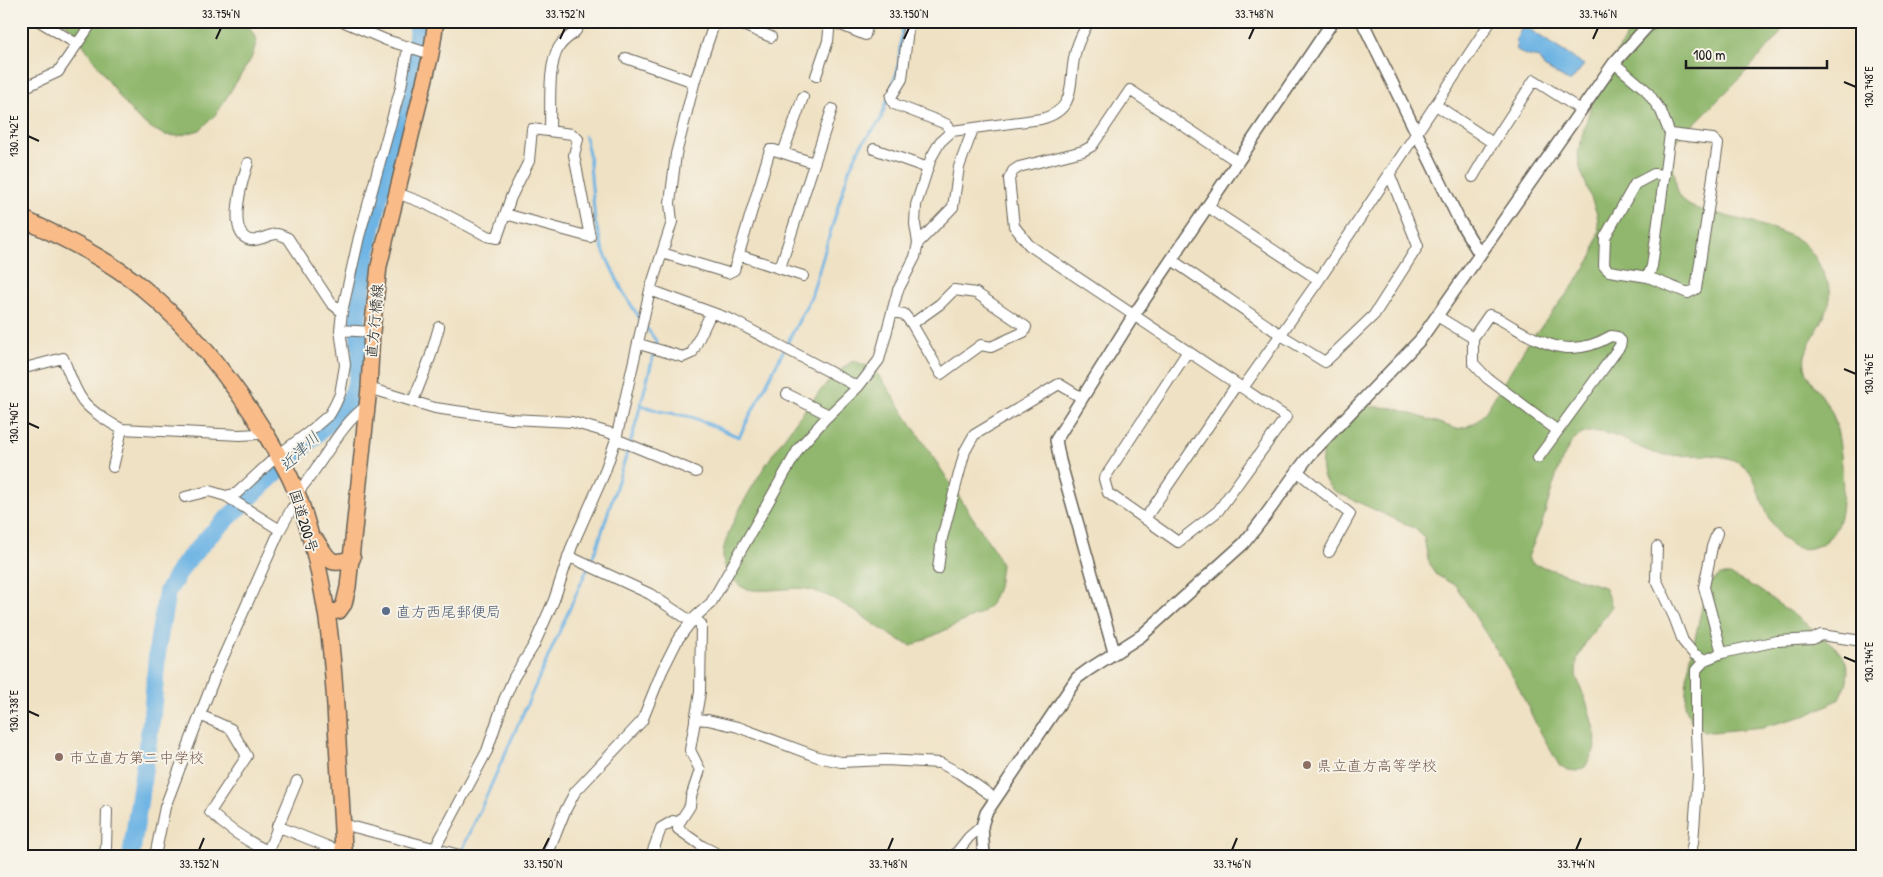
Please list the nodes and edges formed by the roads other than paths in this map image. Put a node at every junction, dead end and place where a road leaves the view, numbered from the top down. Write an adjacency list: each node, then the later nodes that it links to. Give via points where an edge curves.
1 (39, 21): 17 (street)
2 (93, 21): 17 (street)
3 (342, 21): 18 (street)
4 (436, 21): 19 (main road, 直方行橋線)
5 (581, 21): 30 (street, via 578,30 559,46 552,64)
6 (715, 21): 23 (street)
7 (733, 21): 16 (street)
8 (830, 21): 15 (street, via 865,35); 22 (street, via 828,41)
9 (909, 21): 31 (street, via 902,79 891,97 894,104 946,124)
10 (1089, 21): 29 (street, via 1076,50 1068,100 1062,110 1041,119)
11 (1333, 21): 37 (street)
12 (1362, 21): 32 (street)
13 (1491, 21): 26 (street)
14 (1652, 21): 21 (street)
15 (868, 23)
16 (771, 36)
17 (77, 44): 24 (street, via 58,72)
18 (408, 47): 19 (street); 58 (street, via 401,87 359,237)
19 (430, 54): 44 (main road, 直方行橋線)
20 (626, 58): 23 (street)
21 (1614, 63): 28 (street); 33 (street, via 1646,90)
22 (816, 76)
23 (694, 82): 49 (street, via 676,154 670,202 672,222)
24 (21, 89)
25 (803, 97): 36 (street)
26 (1436, 105): 32 (street); 34 (street)
27 (832, 109): 39 (street)
28 (1581, 110): 34 (street, via 1534,80); 50 (street)
29 (973, 129): 31 (street); 48 (street, via 959,167 953,207)
30 (550, 131): 46 (street, via 532,129 529,161); 46 (street, via 572,134 578,139 574,155 590,238)
31 (952, 131): 40 (street, via 940,142)
32 (1416, 133): 41 (street); 50 (street)
33 (1670, 134): 42 (street); 55 (street, via 1713,139 1718,144 1696,289 1688,293)
34 (1493, 143): 43 (street)
35 (874, 149): 40 (street)
36 (783, 153): 39 (street); 51 (street, via 770,150)
37 (1238, 162): 45 (street); 61 (street, via 1130,90 1092,146 1013,171 1010,178 1014,226 1020,236)
38 (248, 163): 58 (street, via 237,205 244,237 252,240 277,234 288,238 331,303)
39 (814, 163): 53 (street)
40 (928, 168): 48 (street, via 916,205)
41 (1389, 173): 56 (street); 67 (street, via 1418,246 1374,315 1325,362)
42 (1665, 175): 55 (street); 55 (street, via 1654,174 1635,184 1605,237 1604,266 1609,271)
43 (1472, 177)
44 (397, 193): 46 (street, via 497,238); 66 (main road, 直方行橋線, via 379,266)
45 (1208, 207): 52 (street); 56 (street)
46 (505, 214)
47 (21, 218): 81 (highway, 国道200号, via 81,247 144,289 212,360)
48 (918, 243): 59 (street)
49 (662, 253): 51 (street, via 728,273 734,270); 57 (street)
50 (1479, 253): 62 (street)
51 (738, 255): 53 (street)
52 (1172, 260): 61 (street); 67 (street)
53 (780, 268): 54 (street)
54 (803, 276)
55 (1648, 277)
56 (1319, 280): 67 (street)
57 (650, 290): 60 (street); 69 (street)
58 (342, 312): 65 (street)
59 (892, 312): 63 (street, via 904,314); 73 (street, via 879,360)
60 (710, 313): 69 (street, via 692,353 683,357); 73 (street, via 732,320)
61 (1134, 315): 70 (street); 76 (street)
62 (1437, 316): 68 (street); 87 (street, via 1420,340)
63 (912, 324): 63 (street, via 941,374 981,345 990,347 1024,332 1026,327 976,293 960,290 954,290)
64 (439, 327): 77 (street)
65 (342, 330): 66 (street); 84 (street, via 346,365 335,405 330,414)
66 (368, 332): 74 (main road, 直方行橋線)
67 (1281, 336): 72 (street)
68 (1473, 338): 82 (street, via 1473,363 1487,378); 82 (street, via 1489,315 1551,345 1568,349 1597,344 1612,336 1621,341)
69 (639, 344): 83 (street)
70 (1188, 351): 72 (street); 92 (street, via 1104,479 1108,493)
71 (21, 369): 80 (street, via 63,358 84,402)
72 (1240, 386): 92 (street); 92 (street, via 1286,417 1218,510 1178,542)
73 (858, 387): 79 (street)
74 (369, 388): 77 (street); 78 (main road, 直方行橋線)
75 (787, 394): 79 (street)
76 (1082, 398): 100 (street, via 1059,384 974,435 965,451 942,538); 104 (street, via 1056,440)
77 (413, 402): 83 (street, via 511,419 572,422)
78 (367, 406): 89 (street, via 357,412 309,481); 99 (main road, 直方行橋線)
79 (829, 415): 102 (street, via 799,448 711,602)
80 (122, 429): 81 (street, via 240,435 258,434); 86 (street)
81 (262, 429): 84 (highway, 国道200号)
82 (1558, 431): 85 (street)
83 (617, 437): 88 (street); 98 (street)
84 (278, 455): 89 (highway, 国道200号); 91 (street)
85 (1538, 458)
86 (113, 467)
87 (1297, 471): 97 (street, via 1350,514); 104 (street, via 1258,528 1243,544 1141,636)
88 (696, 472)
89 (296, 494): 93 (street); 94 (highway, 国道200号)
90 (185, 497): 91 (street, via 209,491)
91 (229, 498): 93 (street)
92 (1145, 519)
93 (280, 530): 107 (street)
94 (309, 531): 99 (highway, via 326,558 341,563); 101 (highway, 国道200号)
95 (1717, 533): 105 (street, via 1704,587)
96 (1657, 547): 106 (street, via 1656,579 1683,641 1694,654)
97 (1329, 552)
98 (568, 556): 102 (street, via 650,594); 116 (street, via 554,600 534,645 514,677 487,751)
99 (352, 558): 101 (main road, 直方行橋線, via 344,604 339,611)
100 (938, 569)
101 (327, 612): 113 (highway, 国道200号)
102 (693, 620): 108 (street, via 701,624 700,692); 122 (street, via 662,671 642,721 575,792)
103 (1862, 640): 105 (street, via 1821,635)
104 (1114, 652): 115 (street, via 1077,678 986,812)
105 (1722, 653): 106 (street)
106 (1705, 660): 127 (street, via 1696,670 1698,775)
107 (200, 715): 117 (street, via 231,729 247,756 210,812 227,828); 120 (street, via 165,807)
108 (696, 719): 110 (street, via 738,726 818,757 840,762 940,763); 112 (street, via 690,750 700,770 690,806)
109 (297, 781): 114 (street)
110 (989, 794)
111 (107, 812): 119 (street)
112 (679, 823): 123 (street, via 673,821 661,828); 124 (street, via 678,829)
113 (343, 824): 116 (street); 118 (highway, 国道200号)
114 (277, 826): 117 (street); 118 (street)
115 (982, 826): 125 (street); 126 (street)
116 (434, 852): 121 (street)
117 (267, 853)
118 (344, 854)
119 (104, 856)
120 (154, 856)
121 (463, 856)
122 (547, 856)
123 (651, 856)
124 (722, 856)
125 (954, 856)
126 (984, 856)
127 (1690, 856)

